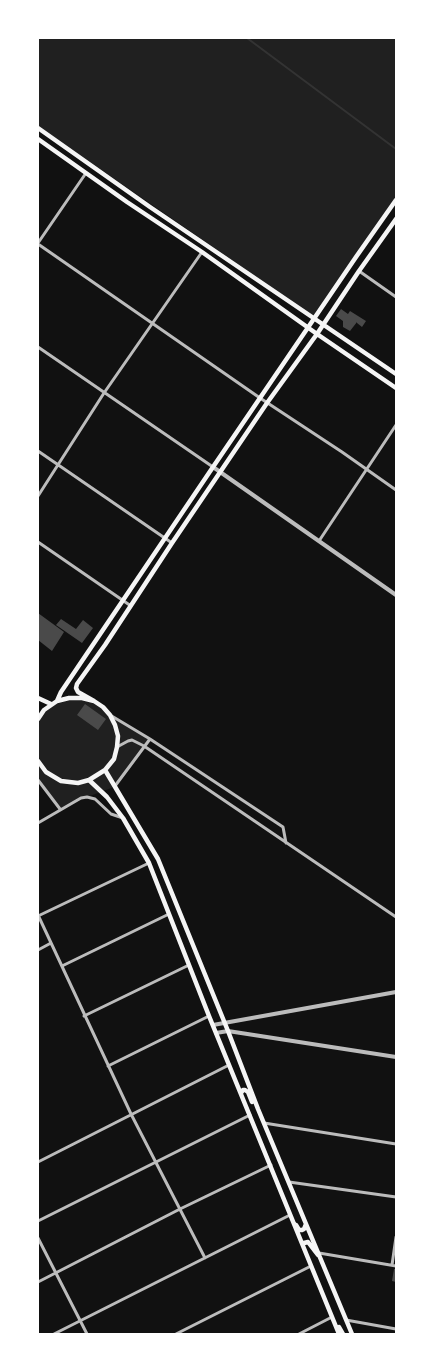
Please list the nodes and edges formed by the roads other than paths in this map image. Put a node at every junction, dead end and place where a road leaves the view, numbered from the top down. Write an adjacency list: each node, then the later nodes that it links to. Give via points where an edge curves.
1 (38, 128): 6 (main road)
2 (38, 139): 3 (main road)
3 (86, 172): 5 (main road); 10 (street)
4 (396, 200): 14 (main road)
5 (127, 202): 6 (main road, via 144,210); 7 (main road)
6 (150, 207): 9 (main road)
7 (148, 217): 9 (main road, via 158,215); 11 (main road)
8 (396, 219): 12 (main road)
9 (170, 220): 14 (main road)
10 (38, 244): 15 (street)
11 (202, 252): 15 (street); 17 (main road)
12 (359, 271): 13 (street); 16 (main road)
13 (396, 296)
14 (314, 319): 16 (main road); 17 (main road)
15 (151, 324): 22 (street); 23 (street)
16 (323, 325): 18 (main road); 20 (main road)
17 (308, 328): 18 (main road); 23 (main road)
18 (317, 334): 21 (main road); 24 (main road)
19 (38, 347): 22 (street)
20 (396, 374)
21 (396, 388)
22 (104, 393): 27 (street); 28 (street)
23 (260, 398): 24 (street); 28 (main road)
24 (267, 403): 29 (street); 30 (main road)
25 (396, 425): 29 (street)
26 (38, 451): 27 (street)
27 (58, 465): 32 (street); 33 (street)
28 (213, 466): 30 (street); 33 (main road)
29 (366, 470): 31 (street); 34 (street)
30 (221, 472): 34 (street); 36 (main road)
31 (396, 490)
32 (38, 496)
33 (165, 538): 36 (street); 38 (main road)
34 (319, 541): 37 (street)
35 (38, 542): 38 (street)
36 (172, 542): 39 (main road)
37 (396, 595)
38 (124, 601): 39 (street); 41 (main road)
39 (132, 606): 42 (main road, via 77,684 78,692)
40 (38, 698): 43 (main road)
41 (57, 701): 42 (main road, via 82,698); 43 (main road)
42 (94, 701): 44 (main road)
43 (51, 704): 45 (main road)
44 (110, 715): 46 (street); 48 (main road, via 118,736)
45 (38, 716)
46 (150, 739): 47 (street); 60 (street, via 283,827)
47 (144, 746): 48 (street, via 132,740); 53 (street); 60 (street)
48 (117, 747): 50 (main road, via 114,759)
49 (38, 760): 52 (main road, via 46,772 61,781 78,783)
50 (105, 770): 52 (main road); 53 (main road)
51 (38, 780): 54 (street)
52 (89, 780): 55 (main road)
53 (114, 787): 57 (main road)
54 (60, 809): 55 (street, via 81,798 92,797 111,814); 56 (street)
55 (123, 818): 58 (main road)
56 (38, 823)
57 (144, 835): 58 (main road); 59 (main road)
58 (136, 840): 61 (main road)
59 (147, 841): 61 (main road); 73 (main road, via 158,859)
60 (286, 843): 65 (street)
61 (139, 845): 62 (main road)
62 (149, 863): 63 (main road); 64 (street)
63 (169, 914): 68 (main road); 69 (street)
64 (38, 915): 66 (street)
65 (396, 917)
66 (51, 943): 67 (street); 69 (street)
67 (38, 950)
68 (189, 965): 71 (street); 72 (main road)
69 (62, 966): 71 (street)
70 (396, 992): 73 (street)
71 (84, 1016): 79 (street)
72 (209, 1016): 74 (main road); 79 (street)
73 (224, 1023): 74 (street); 75 (main road)
74 (212, 1025): 76 (main road)
75 (228, 1031): 76 (street); 77 (street); 81 (main road)
76 (216, 1034): 78 (main road)
77 (396, 1057)
78 (229, 1064): 80 (main road); 82 (street)
79 (108, 1066): 82 (street)
80 (241, 1093): 81 (main road, via 243,1090 248,1092); 83 (main road)
81 (258, 1109): 84 (main road)
82 (131, 1114): 86 (street); 87 (street)
83 (250, 1115): 87 (street); 88 (main road)
84 (264, 1123): 85 (street); 89 (main road)
85 (396, 1144)
86 (38, 1162)
87 (155, 1162): 91 (street); 93 (street)
88 (271, 1165): 91 (street); 92 (main road)
89 (289, 1182): 90 (street); 94 (main road)
90 (396, 1197)
91 (180, 1209): 99 (street); 104 (street)
92 (290, 1215): 94 (main road, via 299,1230 304,1229); 97 (main road); 99 (street)
93 (38, 1221)
94 (307, 1223): 98 (main road)
95 (396, 1237): 102 (street)
96 (38, 1238): 104 (street)
97 (302, 1246): 100 (main road, via 308,1242); 101 (main road)
98 (319, 1253): 100 (main road); 102 (street)
99 (205, 1258): 108 (street)
100 (322, 1260): 107 (main road)
101 (311, 1266): 106 (main road); 112 (street)
102 (392, 1266): 103 (street)
103 (396, 1266)
104 (56, 1273): 105 (street); 108 (street)
105 (38, 1282)
106 (332, 1318): 113 (street); 114 (main road)
107 (346, 1320): 109 (street); 115 (main road)
108 (81, 1321): 110 (street); 111 (street)
109 (396, 1329)
110 (54, 1334)
111 (87, 1334)
112 (176, 1334)
113 (298, 1334)
114 (341, 1334)
115 (351, 1334)

